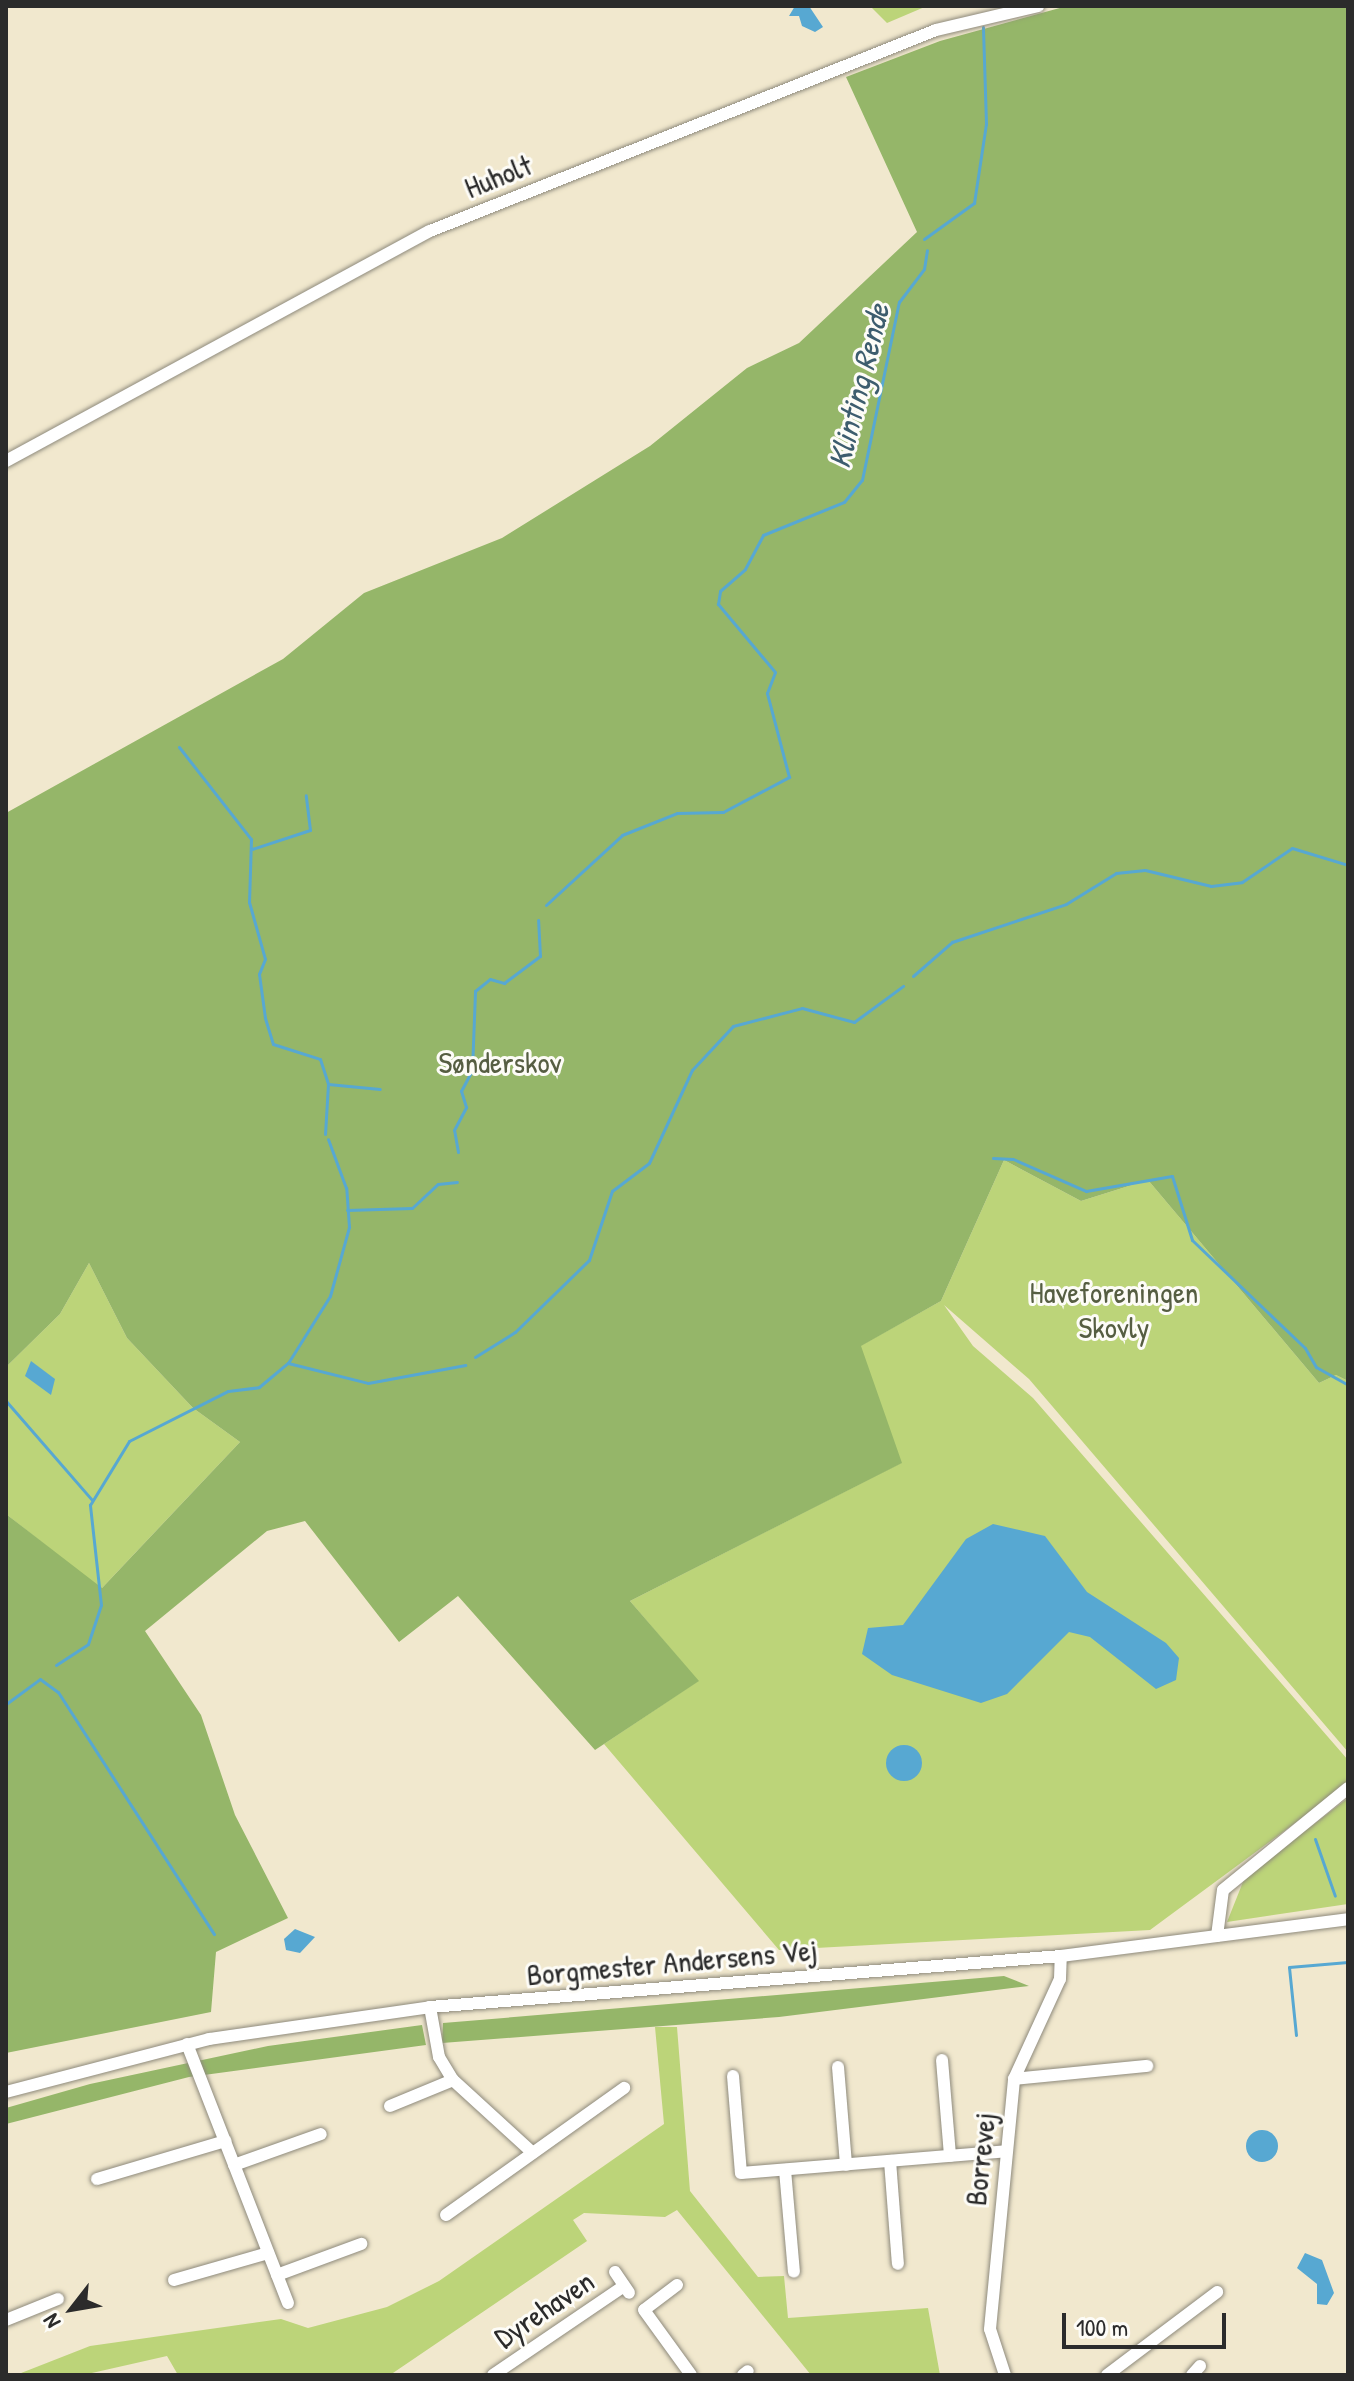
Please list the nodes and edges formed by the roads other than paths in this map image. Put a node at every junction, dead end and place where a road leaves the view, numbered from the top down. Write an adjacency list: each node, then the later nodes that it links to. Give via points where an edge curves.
1 (1038, 6): 2 (street, Huholt, via 936,30 430,231)
2 (6, 461)
3 (1348, 1788): 5 (street, via 1223,1890)
4 (1348, 1919): 5 (street, Borgmester Andersens Vej)
5 (1217, 1936): 6 (street, Borgmester Andersens Vej)
6 (1061, 1956): 7 (street, Borgmester Andersens Vej); 13 (street, Borrevej, via 1060,1979)
7 (430, 2007): 8 (street, Borgmester Andersens Vej); 14 (street, via 439,2057)
8 (187, 2044): 16 (street, Borgmester Andersens Vej); 19 (street)
9 (942, 2060): 22 (street)
10 (1147, 2066): 13 (street)
11 (838, 2067): 25 (street)
12 (733, 2076): 26 (street, via 741,2173)
13 (1014, 2079): 20 (street, Borrevej)
14 (453, 2080): 17 (street); 21 (street)
15 (624, 2088): 21 (street)
16 (6, 2092)
17 (390, 2106)
18 (321, 2134): 24 (street)
19 (225, 2141): 24 (street); 27 (street)
20 (1006, 2151): 22 (street); 43 (street, Borrevej, via 990,2329)
21 (533, 2153): 28 (street)
22 (950, 2156): 23 (street)
23 (890, 2161): 25 (street); 31 (street)
24 (234, 2165): 30 (street)
25 (846, 2165): 26 (street)
26 (785, 2170): 33 (street)
27 (97, 2179)
28 (446, 2215)
29 (361, 2244): 34 (street)
30 (268, 2253): 34 (street); 35 (street)
31 (898, 2264)
32 (615, 2272): 41 (street, Dyrehaven, via 627,2289)
33 (794, 2272)
34 (277, 2275): 39 (street)
35 (174, 2280)
36 (677, 2285): 42 (street, via 644,2310)
37 (1217, 2292): 44 (street)
38 (58, 2299): 40 (street)
39 (288, 2303)
40 (6, 2320)
41 (493, 2375)
42 (691, 2375)
43 (1005, 2375)
44 (1107, 2375)

